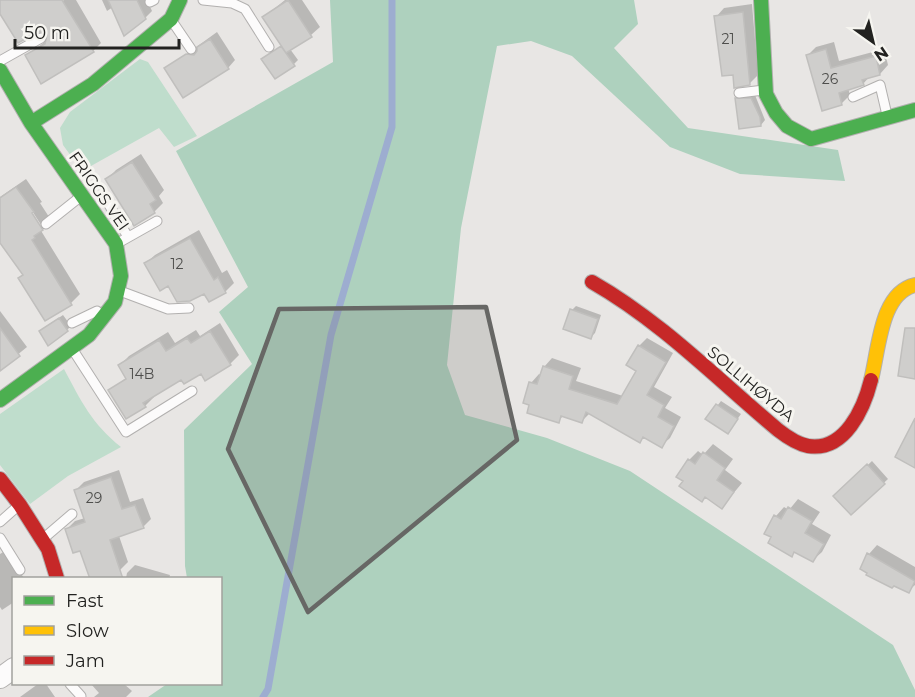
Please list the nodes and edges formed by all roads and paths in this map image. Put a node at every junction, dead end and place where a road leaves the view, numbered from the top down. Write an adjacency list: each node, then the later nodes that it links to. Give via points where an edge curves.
1 (180, 0): 4 (street)
2 (203, 0): 6 (lane, via 232,3 245,9)
3 (761, 0): 10 (street)
4 (171, 19): 7 (lane); 15 (street, via 93,84)
5 (40, 38): 8 (lane)
6 (268, 47)
7 (191, 49)
8 (0, 61)
9 (0, 70): 15 (street, FRIGGS VEI)
10 (766, 90): 11 (lane); 14 (street, via 786,126 811,139)
11 (740, 93)
12 (853, 97): 14 (lane, via 880,86)
13 (915, 110): 14 (street)
14 (888, 117)
15 (32, 123): 16 (street, FRIGGS VEI)
16 (82, 195): 19 (lane); 20 (street, FRIGGS VEI)
17 (105, 198): 20 (lane)
18 (157, 221): 20 (lane)
19 (46, 224)
20 (122, 241): 23 (street, FRIGGS VEI)
21 (592, 282): 22 (street, SOLLIHØYDA, via 676,342 784,434 806,446 820,446 843,435 854,422 866,395 889,305 897,294)
22 (915, 285)
23 (116, 296): 24 (lane, via 168,309); 25 (lane); 26 (street, via 89,335)
24 (189, 308)
25 (72, 323)
26 (72, 348): 27 (lane, via 126,432); 28 (street)
27 (192, 391)
28 (0, 400)
29 (0, 479): 30 (street)
30 (20, 505): 32 (lane); 34 (street)
31 (72, 514): 34 (lane)
32 (0, 522)
33 (0, 538): 35 (lane)
34 (42, 539): 36 (street)
35 (20, 570)
36 (56, 577)

